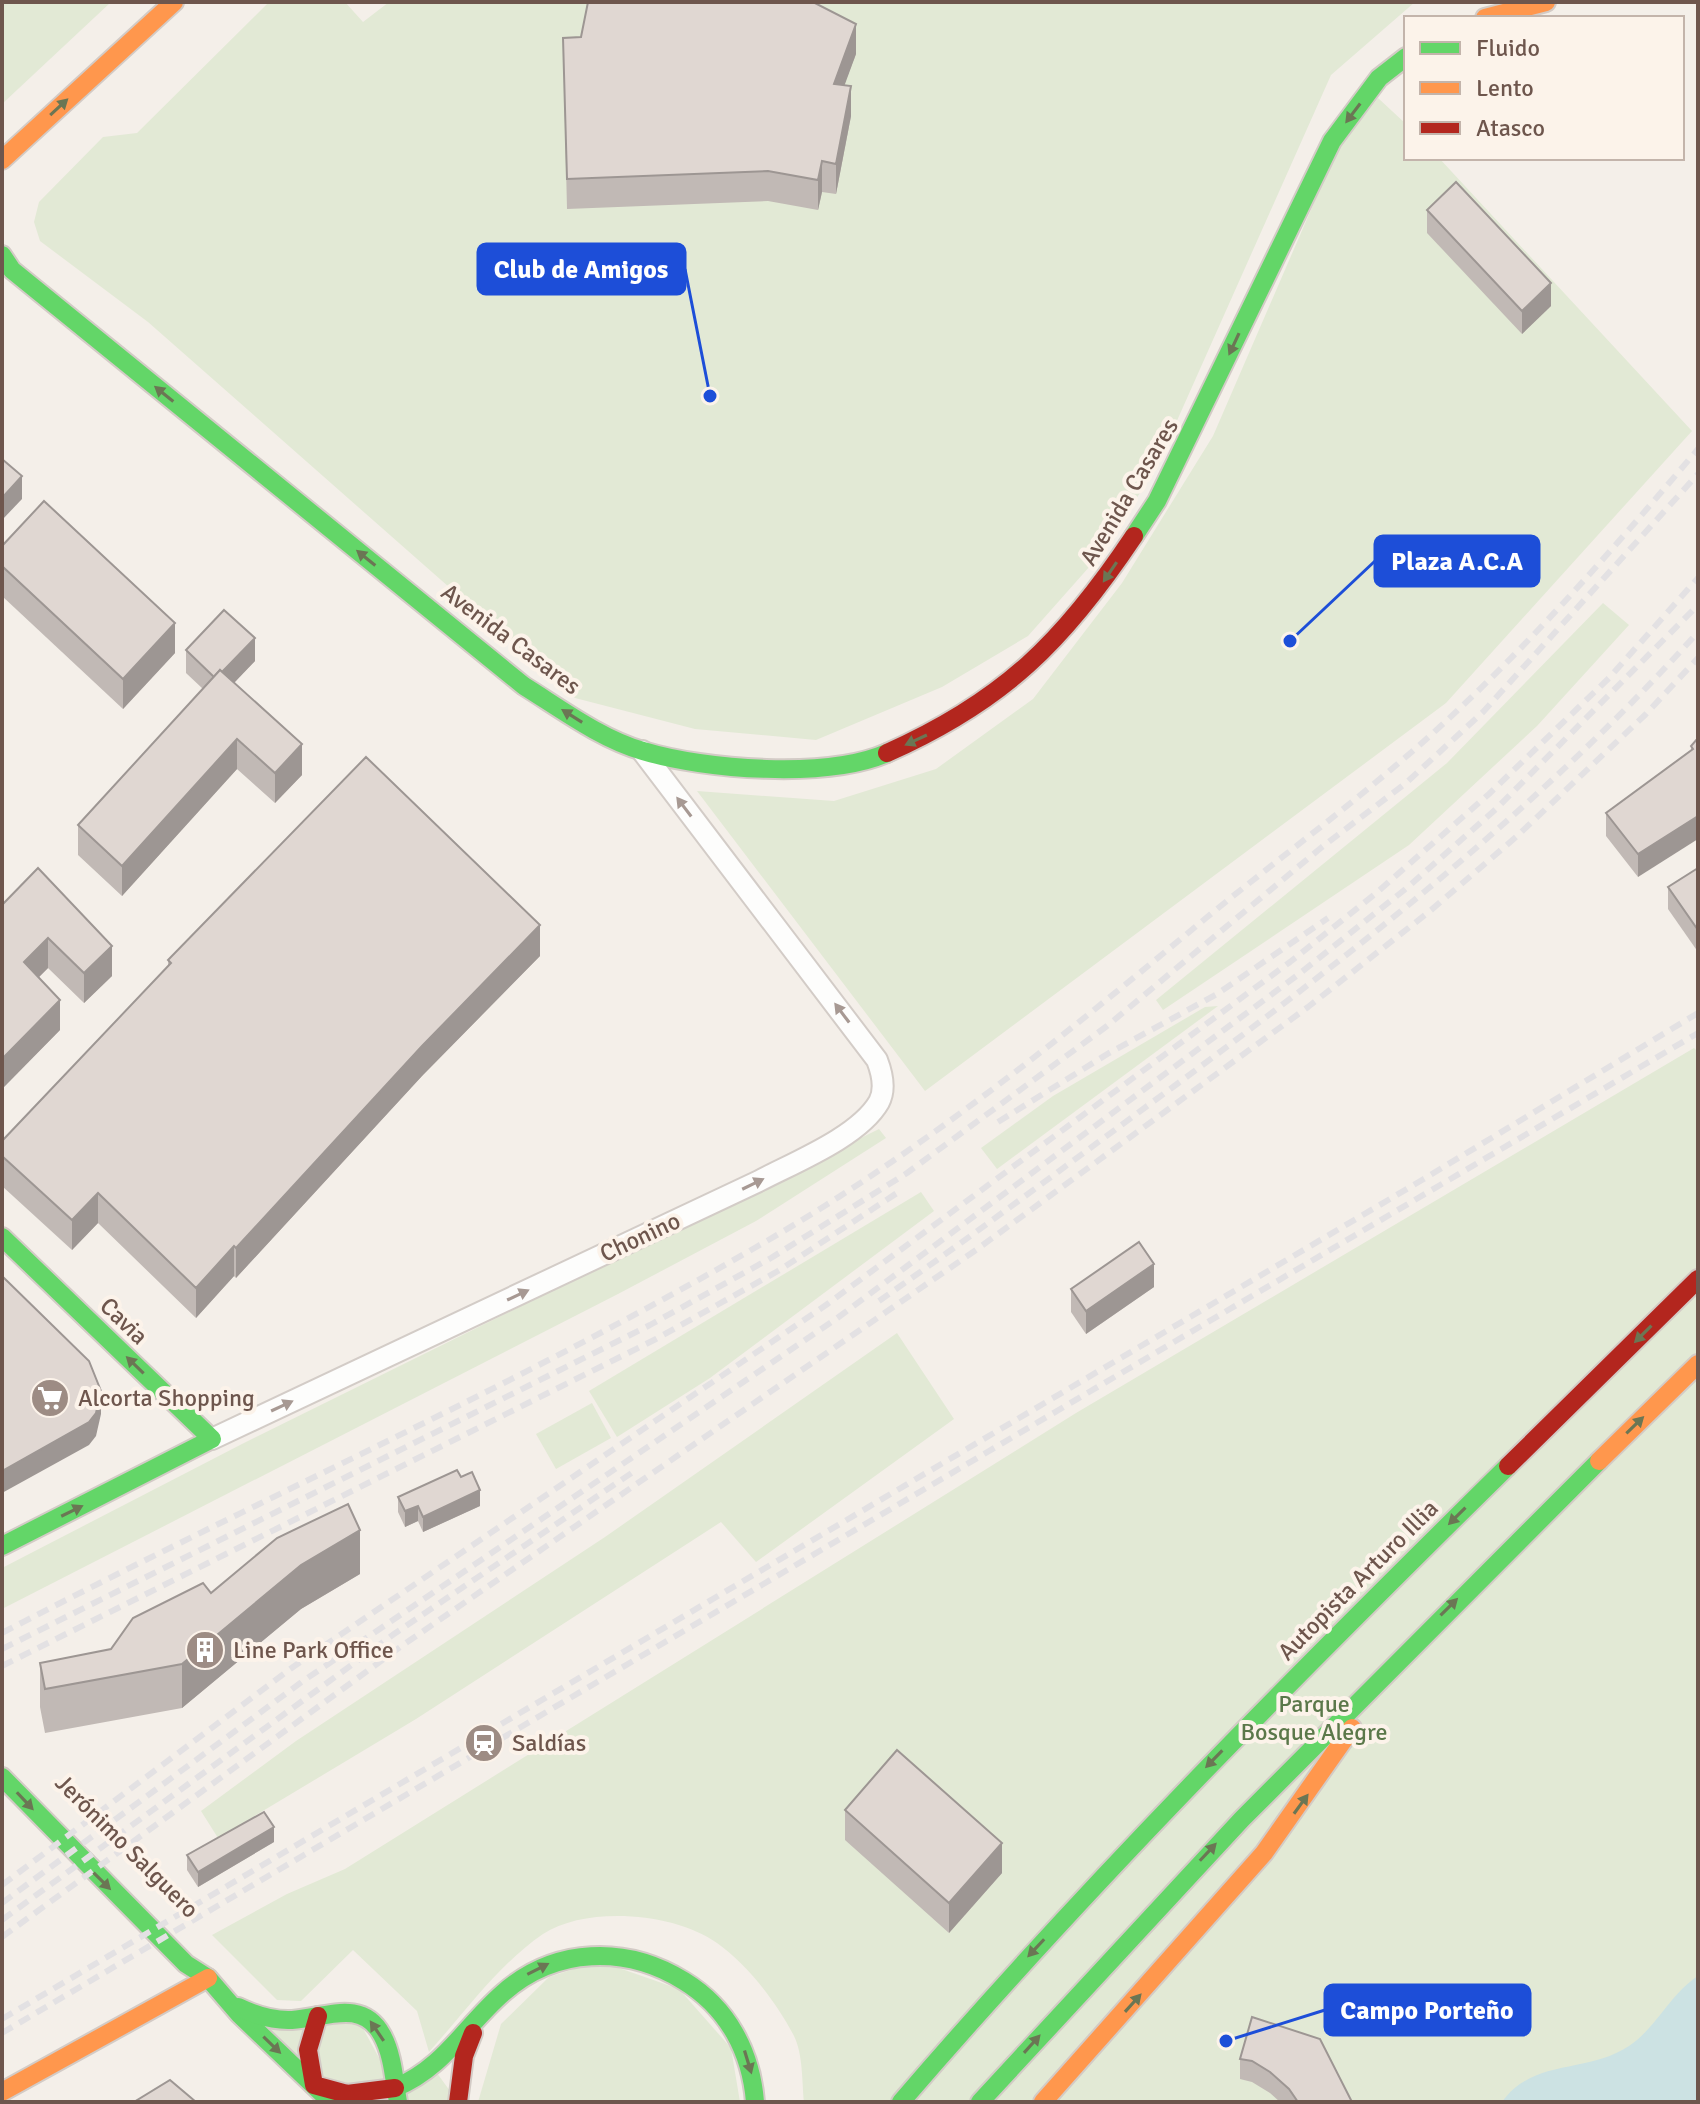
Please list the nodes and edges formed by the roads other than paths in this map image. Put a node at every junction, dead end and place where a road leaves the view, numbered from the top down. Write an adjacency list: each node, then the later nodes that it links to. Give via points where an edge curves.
1 (174, 2): 5 (main road, one-way to 1)
2 (1546, 2): 3 (main road)
3 (1493, 16)
4 (1404, 59): 7 (main road, Avenida Casares, one-way to 7, via 1379,78 1332,141 1157,501 1096,593 1034,661 986,701 871,760 805,768 730,767)
5 (2, 160)
6 (2, 255): 7 (main road, Avenida Casares, one-way to 6, via 524,686 12,270)
7 (642, 751): 11 (street, Chonino, one-way to 7, via 759,1181 839,1138 880,1101 883,1079 877,1060)
8 (2, 1237): 11 (main road, Cavia, one-way to 8)
9 (1698, 1279): 26 (main road, Autopista Arturo Illia, one-way to 26, via 1272,1698 1004,1982)
10 (1698, 1364): 13 (main road, one-way to 10)
11 (212, 1439): 12 (main road, Chonino, one-way to 11)
12 (2, 1546)
13 (1393, 1661): 27 (main road, one-way to 13, via 1213,1846); 28 (main road, one-way to 13, via 1264,1853 1336,1754)
14 (2, 1754): 16 (main road, Jerónimo Salguero, via 198,1952)
15 (2, 1777): 16 (main road, Jerónimo Salguero, one-way to 16, via 186,1964)
16 (208, 1978): 17 (main road, Jerónimo Salguero); 21 (main road)
17 (233, 2004): 18 (main road, Jerónimo Salguero, via 277,2020); 20 (main road, Jerónimo Salguero, one-way to 20)
18 (318, 2016): 20 (main road, via 308,2047); 22 (main road, Jerónimo Salguero, one-way to 18, via 382,2035 370,2020 344,2010)
19 (480, 2020): 22 (main road, via 434,2069); 24 (main road, via 464,2056); 25 (main road, one-way to 25, via 501,1994 545,1964 591,1954 651,1964 702,1993 734,2029 748,2059)
20 (314, 2085): 22 (main road, via 347,2094); 23 (main road, Jerónimo Salguero)
21 (2, 2092)
22 (396, 2095)
23 (331, 2102)
24 (458, 2102)
25 (755, 2102)
26 (901, 2102)
27 (980, 2102)
28 (1043, 2102)

